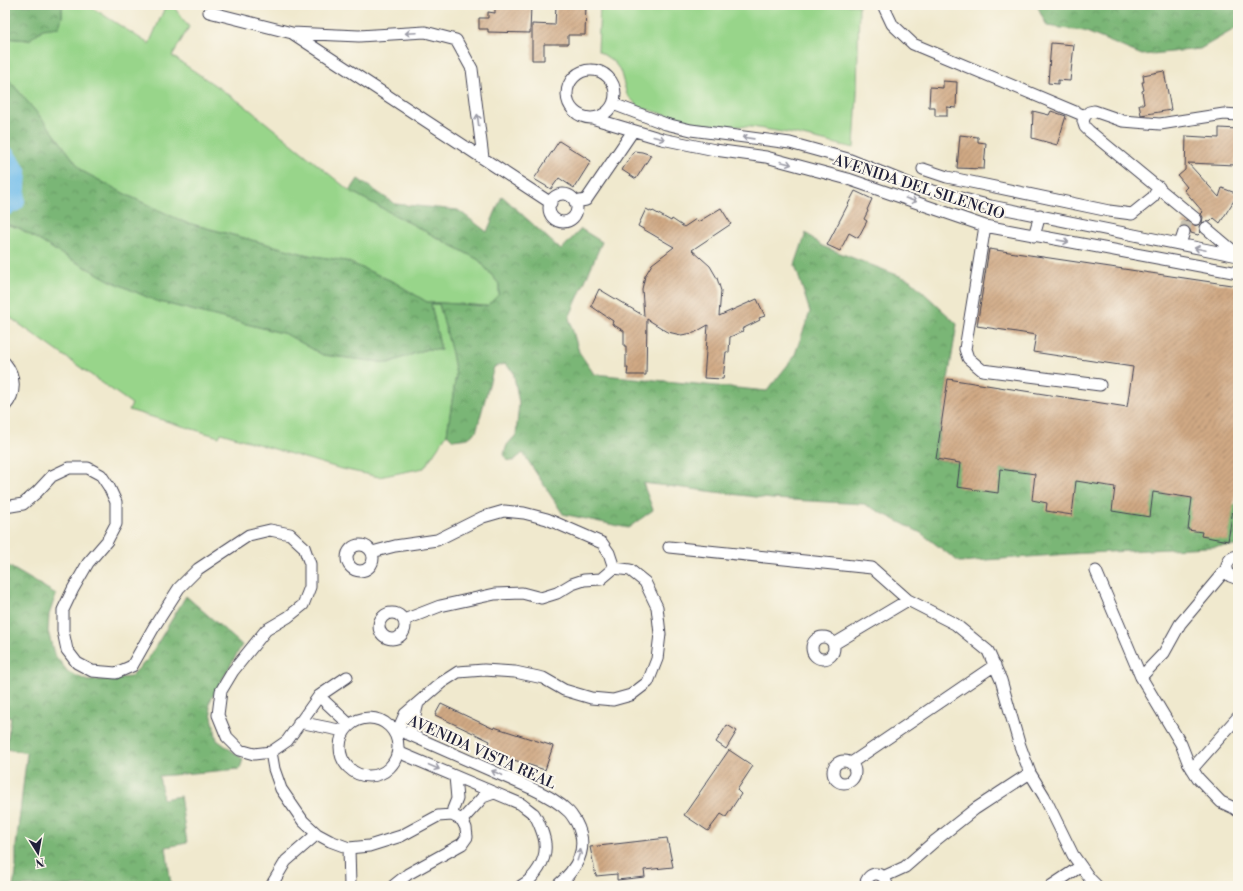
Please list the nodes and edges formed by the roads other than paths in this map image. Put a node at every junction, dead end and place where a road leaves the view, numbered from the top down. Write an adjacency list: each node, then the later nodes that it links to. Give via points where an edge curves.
1 (883, 5): 6 (street, via 892,24 913,44)
2 (209, 12): 3 (street)
3 (292, 33): 9 (street); 9 (street, one-way to 3, via 472,69 456,40 425,32 358,36)
4 (613, 104): 7 (street, via 603,115); 7 (street, AVENIDA DEL SILENCIO, via 615,91 612,82 605,75 596,71 578,74 571,80 567,89 570,107 585,118); 14 (street, AVENIDA DEL SILENCIO, one-way to 4, via 991,206 918,187 848,159 790,143 691,130 666,124)
5 (1238, 115): 6 (street, via 1224,114 1160,124 1124,122 1094,111)
6 (1085, 116): 11 (street, via 1085,127)
7 (595, 119): 8 (street, AVENIDA DEL SILENCIO)
8 (633, 131): 12 (street, via 586,200); 15 (street, AVENIDA DEL SILENCIO, one-way to 15, via 687,145 766,157 848,179)
9 (483, 158): 13 (street)
10 (924, 169): 11 (street, via 947,177 1132,214 1153,197)
11 (1159, 187): 18 (street, via 1189,222)
12 (575, 202): 13 (street, via 570,196 561,195); 13 (street, via 575,215 564,222 559,222 552,216)
13 (551, 203)
14 (1040, 215): 17 (street); 18 (street, AVENIDA DEL SILENCIO)
15 (985, 226): 17 (street, AVENIDA DEL SILENCIO); 22 (street, via 965,349 968,358 982,370)
16 (1206, 228): 19 (street)
17 (1034, 236): 20 (street, AVENIDA DEL SILENCIO, one-way to 20)
18 (1180, 244): 19 (street, AVENIDA DEL SILENCIO, one-way to 18)
19 (1238, 256)
20 (1238, 273)
21 (5, 362): 23 (street, via 14,382 12,396)
22 (1100, 385)
23 (5, 406)
24 (5, 507): 45 (street, via 23,504 52,476 69,468 88,468 101,475 109,487 116,502 116,524 107,540 88,563 73,590 64,610 62,631 67,650 77,663 92,671 116,673 132,666 179,588 198,569 249,535 270,530 290,534 304,547 310,564 310,587 303,605 266,630 233,671 221,692 218,716 227,737 240,750 254,754)
25 (669, 548): 32 (street, via 872,568)
26 (372, 552): 28 (street, via 437,540 483,517 504,512 524,513 547,519 602,544)
27 (1238, 556): 29 (street, via 1231,558)
28 (614, 568): 33 (street, via 601,579 584,580 541,598 522,593 495,594 440,606); 39 (street, via 630,570 645,582 657,607 660,634 657,659 648,682 631,695 613,700 591,698 564,690 543,678 515,672 484,670 458,672)
29 (1227, 568): 31 (street, via 1230,576); 37 (street, via 1180,624 1164,653)
30 (1096, 572): 37 (street)
31 (1238, 578)
32 (908, 600): 34 (street); 35 (street, via 955,624 988,651)
33 (404, 620)
34 (834, 644)
35 (995, 665): 47 (street); 49 (street)
36 (347, 677): 38 (street)
37 (1141, 677): 48 (street, via 1181,744)
38 (319, 696): 41 (street); 42 (street)
39 (418, 703): 43 (street); 44 (street)
40 (1238, 717): 48 (street)
41 (299, 722): 42 (street); 45 (street, via 287,741)
42 (347, 728): 43 (street, via 357,720 374,718); 46 (street, via 340,739 340,749 346,766 354,772 363,776 381,774 395,761)
43 (394, 728): 44 (street, AVENIDA VISTA REAL); 46 (street)
44 (410, 735): 62 (street, AVENIDA VISTA REAL, one-way to 44, via 574,868 583,844 580,829 571,813 553,799)
45 (271, 752): 54 (street, via 281,790 303,821)
46 (398, 752): 50 (street, one-way to 50)
47 (851, 763)
48 (1192, 769): 52 (street, via 1221,802)
49 (1030, 773): 56 (street); 57 (street, via 975,809 906,867)
50 (455, 776): 51 (street); 53 (street, via 457,799 452,809)
51 (494, 793): 53 (street, via 483,797); 61 (street, via 521,804 533,814 546,844 543,860 527,883)
52 (1238, 812)
53 (457, 818): 55 (street, via 438,816 384,842); 60 (street, via 466,828 467,837 462,844 408,874)
54 (317, 834): 55 (street); 58 (street, via 286,861)
55 (349, 848): 59 (street)
56 (1081, 866): 64 (street); 65 (street)
57 (885, 881): 63 (street, via 879,874 874,874 869,876)
58 (271, 886)
59 (350, 886)
60 (392, 886)
61 (521, 886)
62 (557, 886)
63 (865, 886)
64 (1051, 886)
65 (1097, 886)

